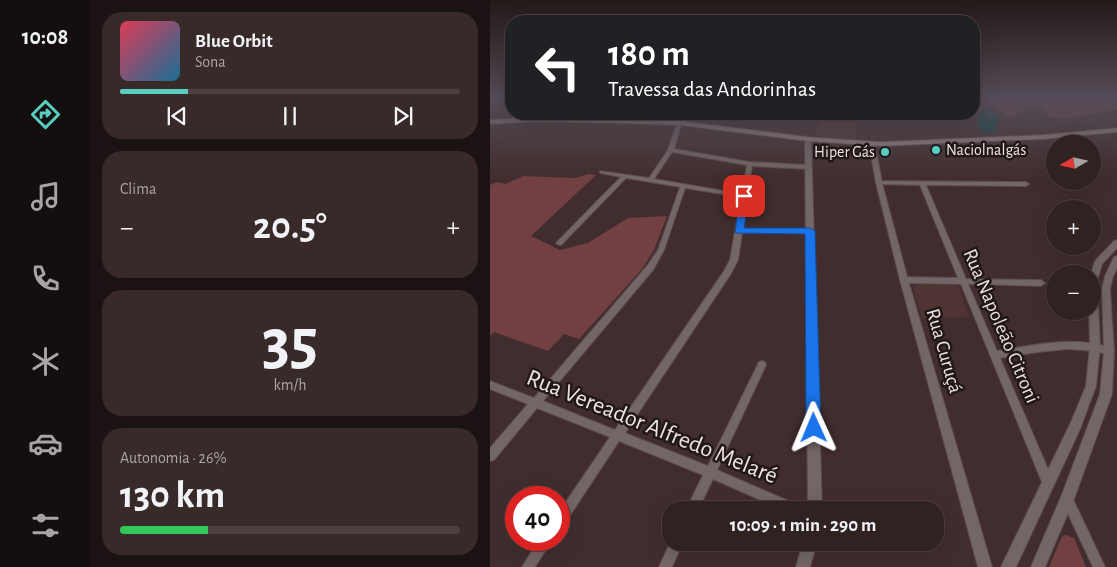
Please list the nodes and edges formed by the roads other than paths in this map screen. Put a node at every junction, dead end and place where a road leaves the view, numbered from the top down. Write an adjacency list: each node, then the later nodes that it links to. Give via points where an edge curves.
1 (678, 125): 6 (street)
2 (699, 125): 4 (main road)
3 (1117, 130): 5 (main road, via 1043,137)
4 (808, 139): 5 (main road); 8 (street)
5 (872, 144): 12 (street, Rua Curuçá)
6 (671, 150): 7 (street); 11 (street)
7 (750, 164): 8 (street); 16 (street)
8 (808, 167): 18 (street)
9 (602, 172): 10 (street)
10 (624, 176): 11 (street); 19 (street)
11 (651, 180): 15 (street)
12 (879, 183): 13 (street); 22 (street, Rua Curuçá)
13 (922, 183): 14 (street); 23 (street, Rua Napoleão Citroni)
14 (1026, 184)
15 (683, 186): 16 (street); 30 (street, via 661,250 650,268)
16 (744, 196): 17 (street)
17 (739, 231): 18 (street); 31 (street, via 734,260 727,273)
18 (810, 231): 38 (street)
19 (559, 243)
20 (1117, 243): 25 (street, via 1104,255 1095,272)
21 (1117, 258): 26 (street, via 1106,289)
22 (904, 280): 23 (street); 46 (street, Rua Curuçá)
23 (963, 281): 24 (street); 27 (street, Rua Napoleão Citroni)
24 (1041, 284)
25 (1095, 346): 26 (street); 27 (street, via 1079,344); 34 (street, via 1091,386)
26 (1109, 351): 35 (street, via 1106,394)
27 (994, 355): 34 (street, Rua Napoleão Citroni)
28 (762, 365): 33 (street)
29 (490, 385): 30 (street, Rua Vereador Alfredo Melaré)
30 (536, 402): 31 (street, Rua Vereador Alfredo Melaré); 32 (street)
31 (618, 435): 33 (street, Rua Vereador Alfredo Melaré); 39 (street)
32 (490, 456)
33 (710, 472): 36 (street); 37 (street, Rua Vereador Alfredo Melaré)
34 (1048, 483): 47 (street)
35 (1067, 499): 48 (street); 49 (street)
36 (696, 501)
37 (776, 501)
38 (815, 501)
39 (570, 506)
40 (539, 551): 43 (street)
41 (673, 551): 44 (street)
42 (807, 551): 45 (street)
43 (528, 567)
44 (665, 567)
45 (802, 567)
46 (985, 567)
47 (1008, 567)
48 (1038, 567)
49 (1099, 567)

